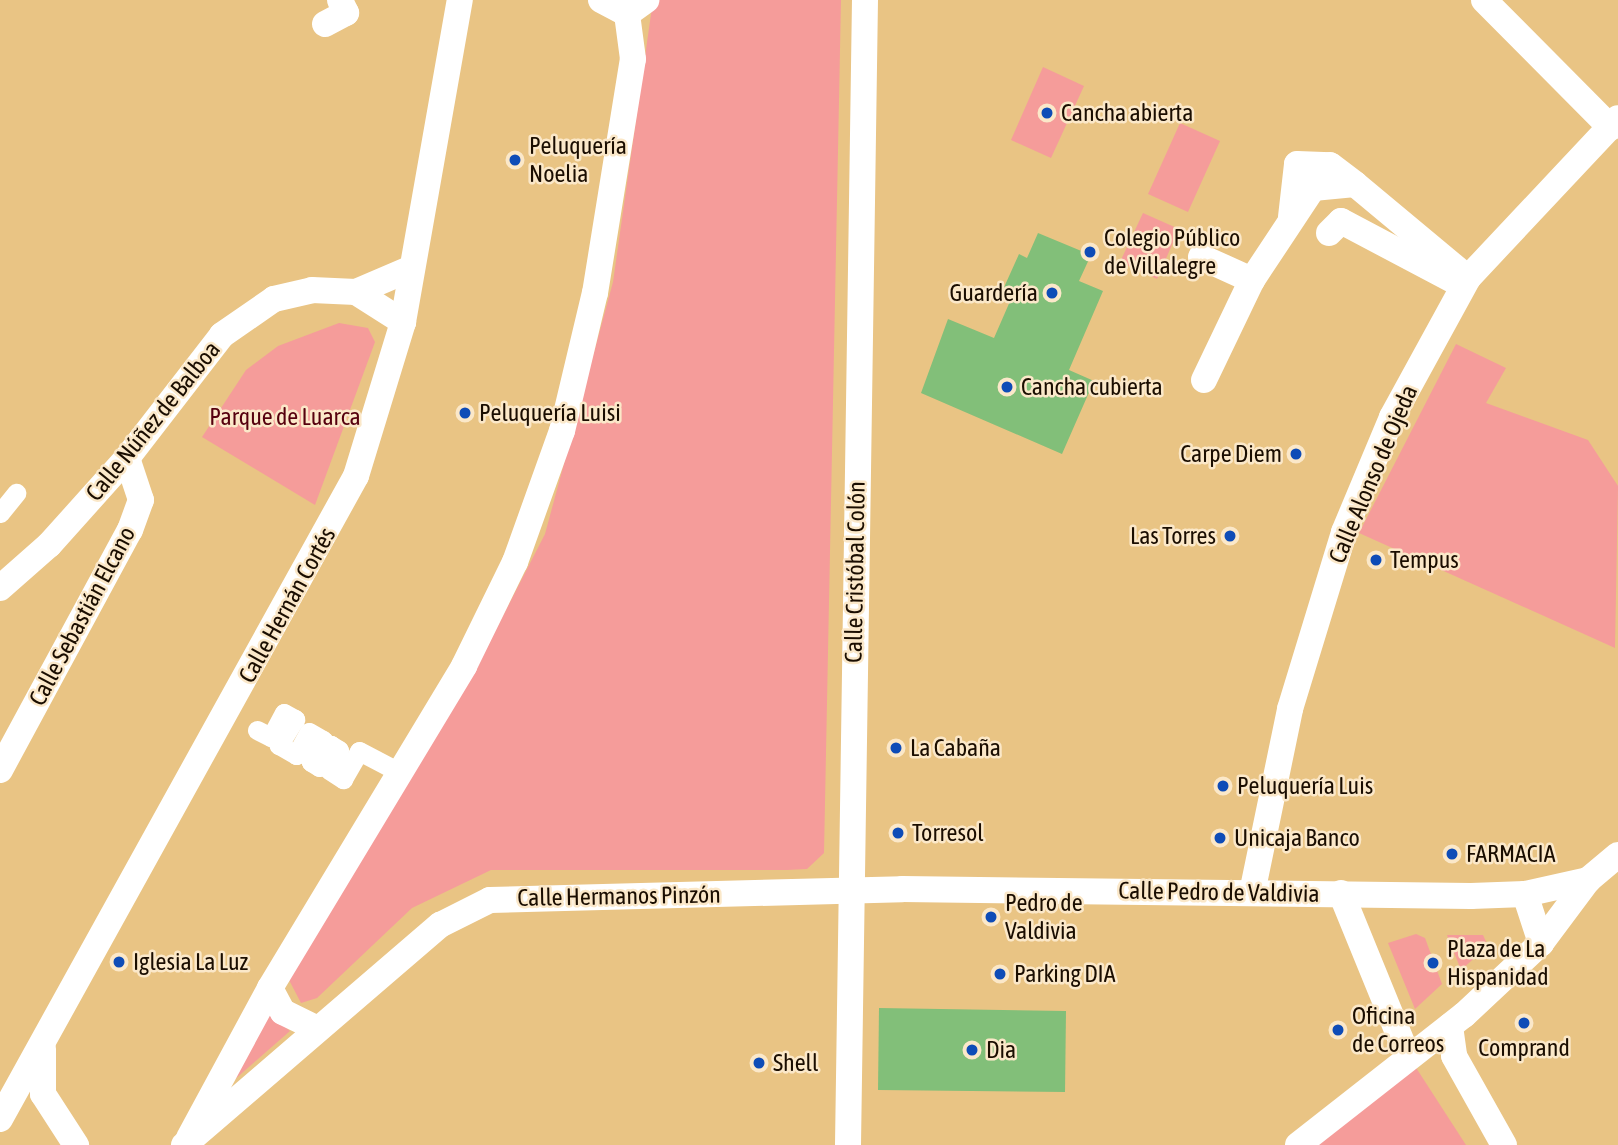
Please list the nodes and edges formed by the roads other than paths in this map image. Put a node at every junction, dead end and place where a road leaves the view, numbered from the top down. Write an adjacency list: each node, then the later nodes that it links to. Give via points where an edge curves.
1 (460, 0): 9 (street, Calle Hernán Cortés)
2 (601, 0): 5 (street)
3 (865, 0): 26 (street, Calle Cristóbal Colón)
4 (1483, 0): 6 (street)
5 (636, 7): 21 (street, via 633,59 595,293 562,431 515,562 464,666)
6 (1614, 123): 11 (street, Calle Alonso de Ojeda)
7 (1329, 233): 11 (street, via 1341,221)
8 (1201, 257): 10 (street)
9 (412, 268): 12 (street); 13 (street, Calle Hernán Cortés)
10 (1252, 280): 11 (street, via 1313,188 1355,184); 14 (street)
11 (1466, 282): 24 (street, Calle Alonso de Ojeda, via 1392,417 1343,532 1290,709)
12 (356, 292): 13 (street, Calle Núñez de Balboa); 15 (street, Calle Núñez de Balboa, via 312,290 274,299 222,335)
13 (403, 322): 32 (street, Calle Hernán Cortés, via 356,476)
14 (1205, 380)
15 (127, 458): 18 (street, Calle Núñez de Balboa, via 50,545); 20 (street, Calle Sebastián Elcano, via 141,500 130,530)
16 (16, 493): 17 (street)
17 (0, 513)
18 (0, 588)
19 (257, 730): 21 (street, via 271,737 284,713 295,719 279,745 296,755 309,732 323,740 311,762 319,767 331,745 339,750 329,770 343,779 359,751)
20 (0, 770)
21 (401, 773): 29 (street)
22 (1618, 855): 23 (street)
23 (1588, 880): 27 (street, Calle Pedro de Valdivia); 28 (street)
24 (1252, 893): 25 (street, Calle Pedro de Valdivia); 26 (street, Calle Pedro de Valdivia)
25 (1341, 893): 27 (street, Calle Pedro de Valdivia); 33 (street)
26 (849, 894): 31 (street, Calle Hermanos Pinzón, via 490,901 440,925); 38 (street, Calle Cristóbal Colón)
27 (1525, 894): 28 (street)
28 (1541, 943): 30 (street)
29 (270, 988): 31 (street, via 284,1012); 35 (street, via 194,1118)
30 (1450, 1026): 33 (street); 40 (street, via 1454,1056)
31 (318, 1029): 35 (street, Calle Hermanos Pinzón)
32 (44, 1048): 34 (street, Calle Hernán Cortés); 37 (street, via 43,1094)
33 (1408, 1057): 39 (street)
34 (0, 1119)
35 (186, 1144)
36 (65, 1145): 37 (street)
37 (76, 1145)
38 (848, 1145)
39 (1298, 1145)
40 (1504, 1145)

